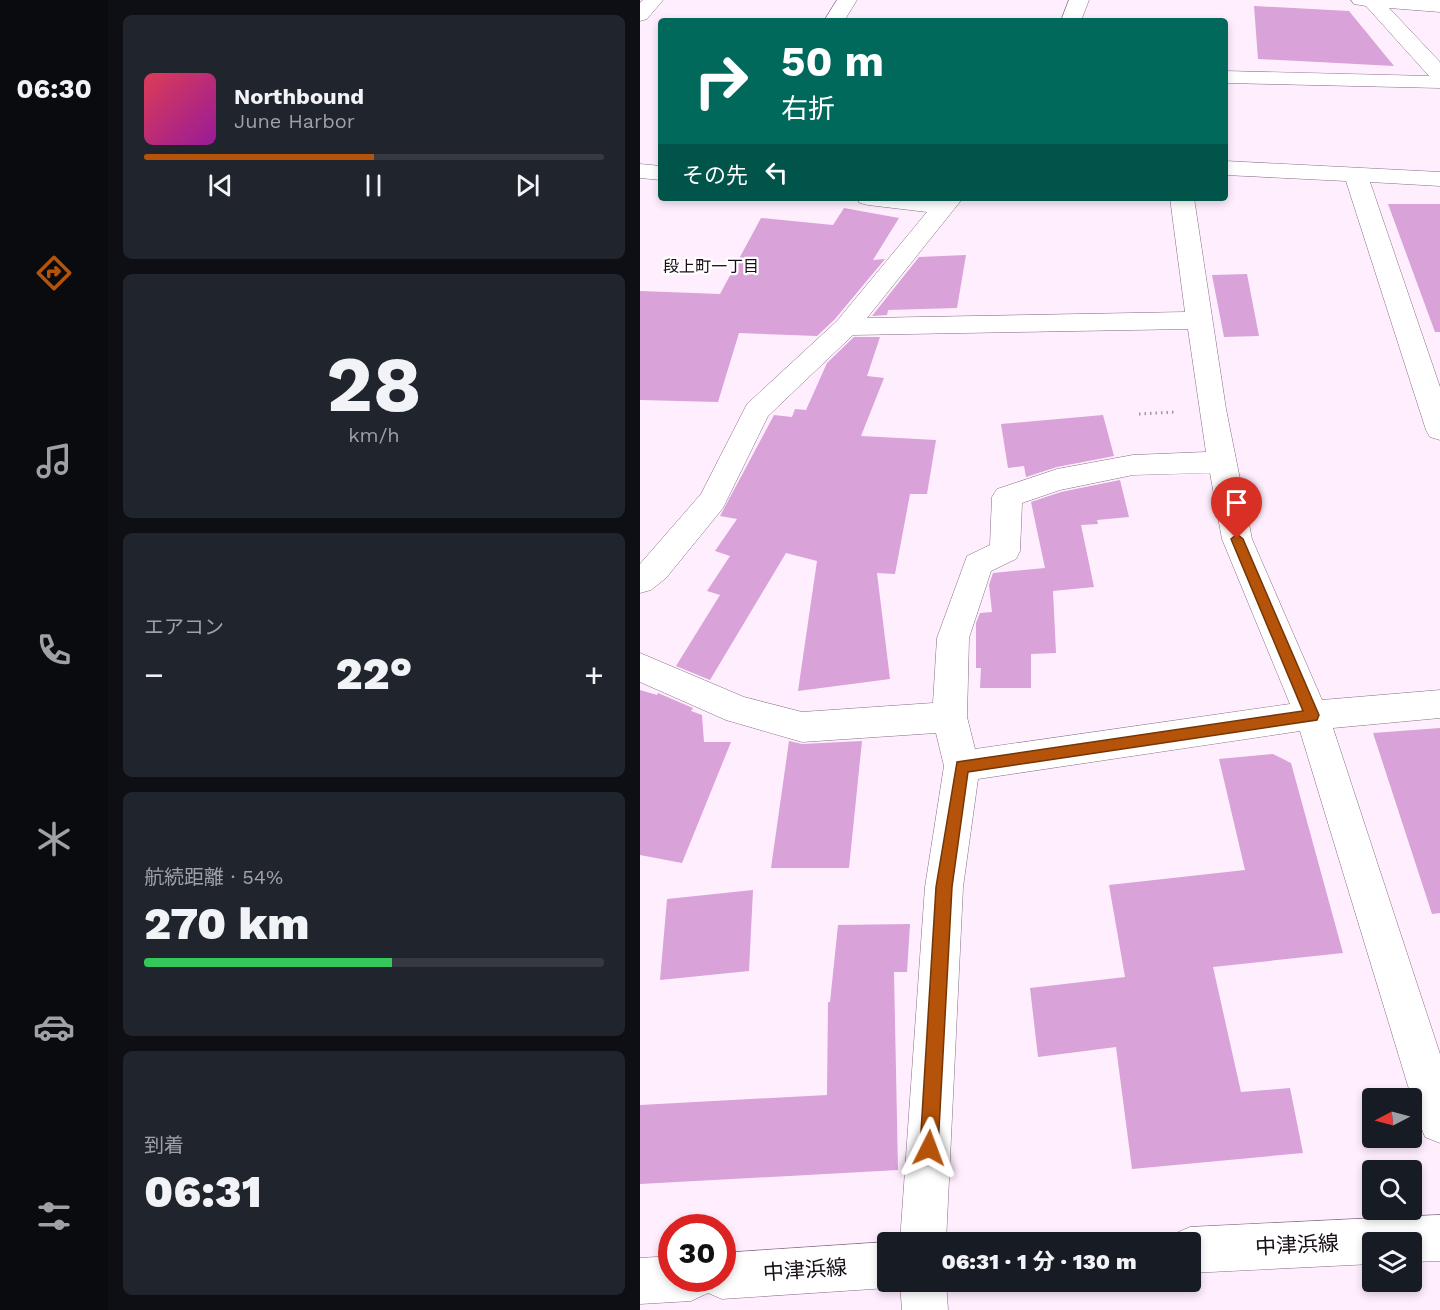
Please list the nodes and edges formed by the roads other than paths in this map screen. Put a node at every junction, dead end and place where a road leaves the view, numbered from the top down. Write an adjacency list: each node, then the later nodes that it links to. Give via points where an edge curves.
1 (653, 0): 6 (street)
2 (847, 0): 7 (street)
3 (1079, 0): 8 (street)
4 (1366, 0): 5 (street); 9 (street)
5 (1440, 6)
6 (640, 15)
7 (836, 18)
8 (1071, 18)
9 (1440, 75)
10 (1228, 77): 11 (street)
11 (1440, 82)
12 (1228, 168): 13 (street)
13 (1356, 176): 14 (street); 20 (street)
14 (1440, 179)
15 (915, 201): 17 (street)
16 (1182, 201): 18 (street)
17 (947, 203): 19 (street)
18 (1199, 320): 19 (street); 21 (street)
19 (846, 327): 22 (street, via 757,411 713,500 655,569)
20 (1440, 430)
21 (1221, 462): 25 (street, via 1237,539); 26 (street, via 1133,465 1057,480 1007,497 1005,551 978,564 953,638)
22 (640, 581)
23 (640, 667): 26 (street, via 738,710 802,727)
24 (1440, 704): 25 (street)
25 (1312, 715): 27 (street); 28 (street)
26 (950, 717): 27 (street)
27 (962, 766): 29 (street, via 944,887)
28 (1440, 1122)
29 (925, 1232)
30 (1440, 1238): 31 (street, 中津浜線)
31 (1201, 1249)
32 (877, 1266): 33 (street, 中津浜線)
33 (736, 1275)
34 (658, 1280): 35 (street)
35 (640, 1281)
36 (924, 1292): 37 (street)
37 (925, 1310)

